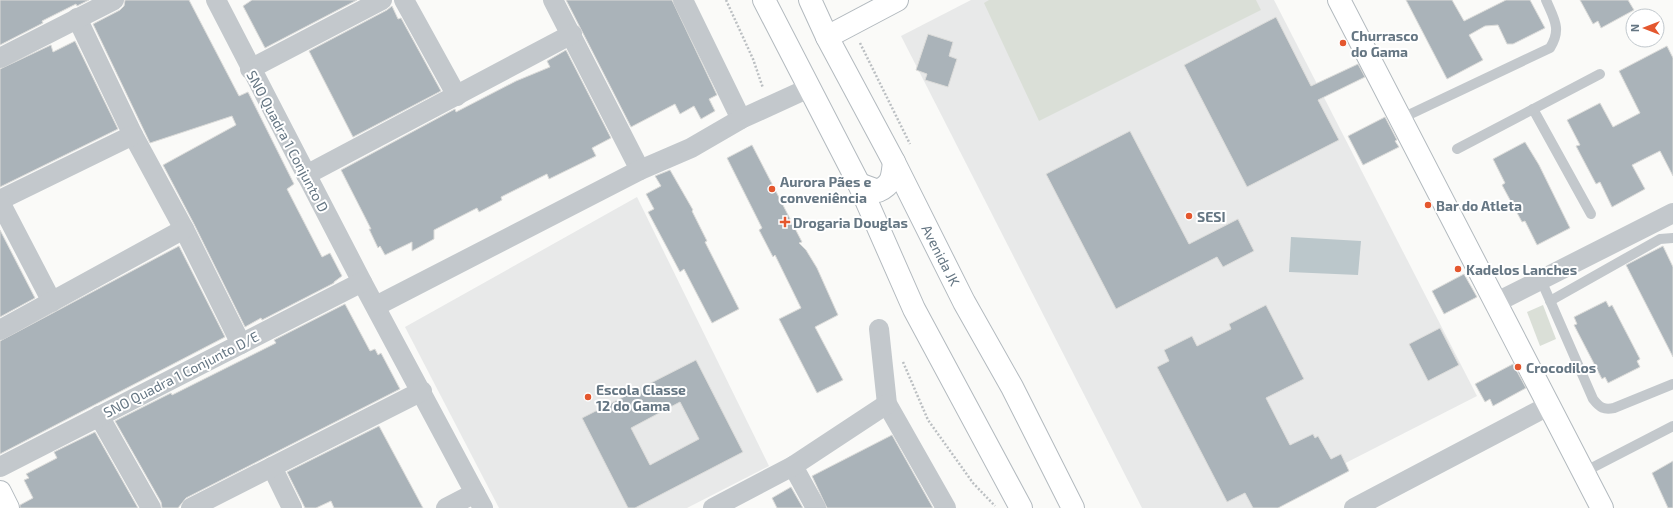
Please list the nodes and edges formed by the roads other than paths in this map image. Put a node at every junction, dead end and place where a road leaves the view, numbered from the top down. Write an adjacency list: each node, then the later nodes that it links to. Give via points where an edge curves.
1 (114, 0): 12 (street)
2 (216, 0): 16 (street, SNO Quadra 1 Conjunto D)
3 (382, 0): 16 (street)
4 (404, 0): 19 (street)
5 (553, 0): 13 (street)
6 (683, 0): 21 (street)
7 (764, 0): 18 (main road)
8 (810, 0): 14 (main road, Avenida JK)
9 (897, 0): 14 (main road)
10 (1339, 0): 22 (main road)
11 (1546, 0): 22 (lane, via 1557,28 1556,38 1550,48)
12 (77, 18): 15 (street); 23 (street)
13 (572, 34): 19 (street); 26 (street)
14 (827, 37): 25 (main road, Avenida JK)
15 (0, 58)
16 (250, 69): 27 (street, SNO Quadra 1 Conjunto D)
17 (1600, 74): 20 (lane)
18 (809, 88): 21 (street); 28 (main road)
19 (457, 96): 27 (street)
20 (1534, 109): 24 (lane); 31 (lane)
21 (741, 119): 26 (street, via 690,148)
22 (1400, 119): 38 (main road)
23 (133, 135): 29 (street); 32 (street)
24 (1457, 149)
25 (894, 162): 28 (main road, via 892,178 884,188 878,191); 64 (main road, Avenida JK, via 964,302 1012,387)
26 (640, 170): 39 (street)
27 (306, 175): 35 (street, SNO Quadra 1 Conjunto D)
28 (859, 184): 63 (main road, via 914,310)
29 (0, 201): 37 (street)
30 (1673, 213): 34 (street)
31 (1591, 214)
32 (184, 229): 37 (street); 42 (street)
33 (1673, 238): 36 (lane, via 1660,239)
34 (1541, 280): 36 (lane); 38 (street)
35 (362, 282): 39 (street, SNO Quadra 1 Conjunto D); 42 (street, SNO Quadra 1 Conjunto D/E)
36 (1550, 301): 43 (lane, via 1593,399 1599,407 1614,408)
37 (52, 302): 41 (street)
38 (1497, 302): 46 (main road)
39 (376, 306): 44 (street, SNO Quadra 1 Conjunto D)
40 (879, 329): 45 (street)
41 (0, 330)
42 (241, 344): 47 (street, SNO Quadra 1 Conjunto D/E)
43 (1673, 384)
44 (422, 391): 51 (street); 54 (street, SNO Quadra 1 Conjunto D)
45 (887, 404): 49 (street); 62 (street)
46 (1550, 405): 52 (main road); 65 (street)
47 (99, 416): 50 (street, SNO Quadra 1 Conjunto D/E); 56 (street)
48 (1673, 426): 52 (lane)
49 (793, 466): 60 (street); 61 (street)
50 (0, 467)
51 (272, 467): 57 (street); 58 (street)
52 (1584, 472): 66 (main road)
53 (0, 492): 55 (main road)
54 (479, 501): 59 (street)
55 (8, 508)
56 (151, 508)
57 (191, 508)
58 (292, 508)
59 (446, 508)
60 (713, 508)
61 (816, 508)
62 (946, 508)
63 (1021, 508)
64 (1074, 508)
65 (1354, 508)
66 (1602, 508)

